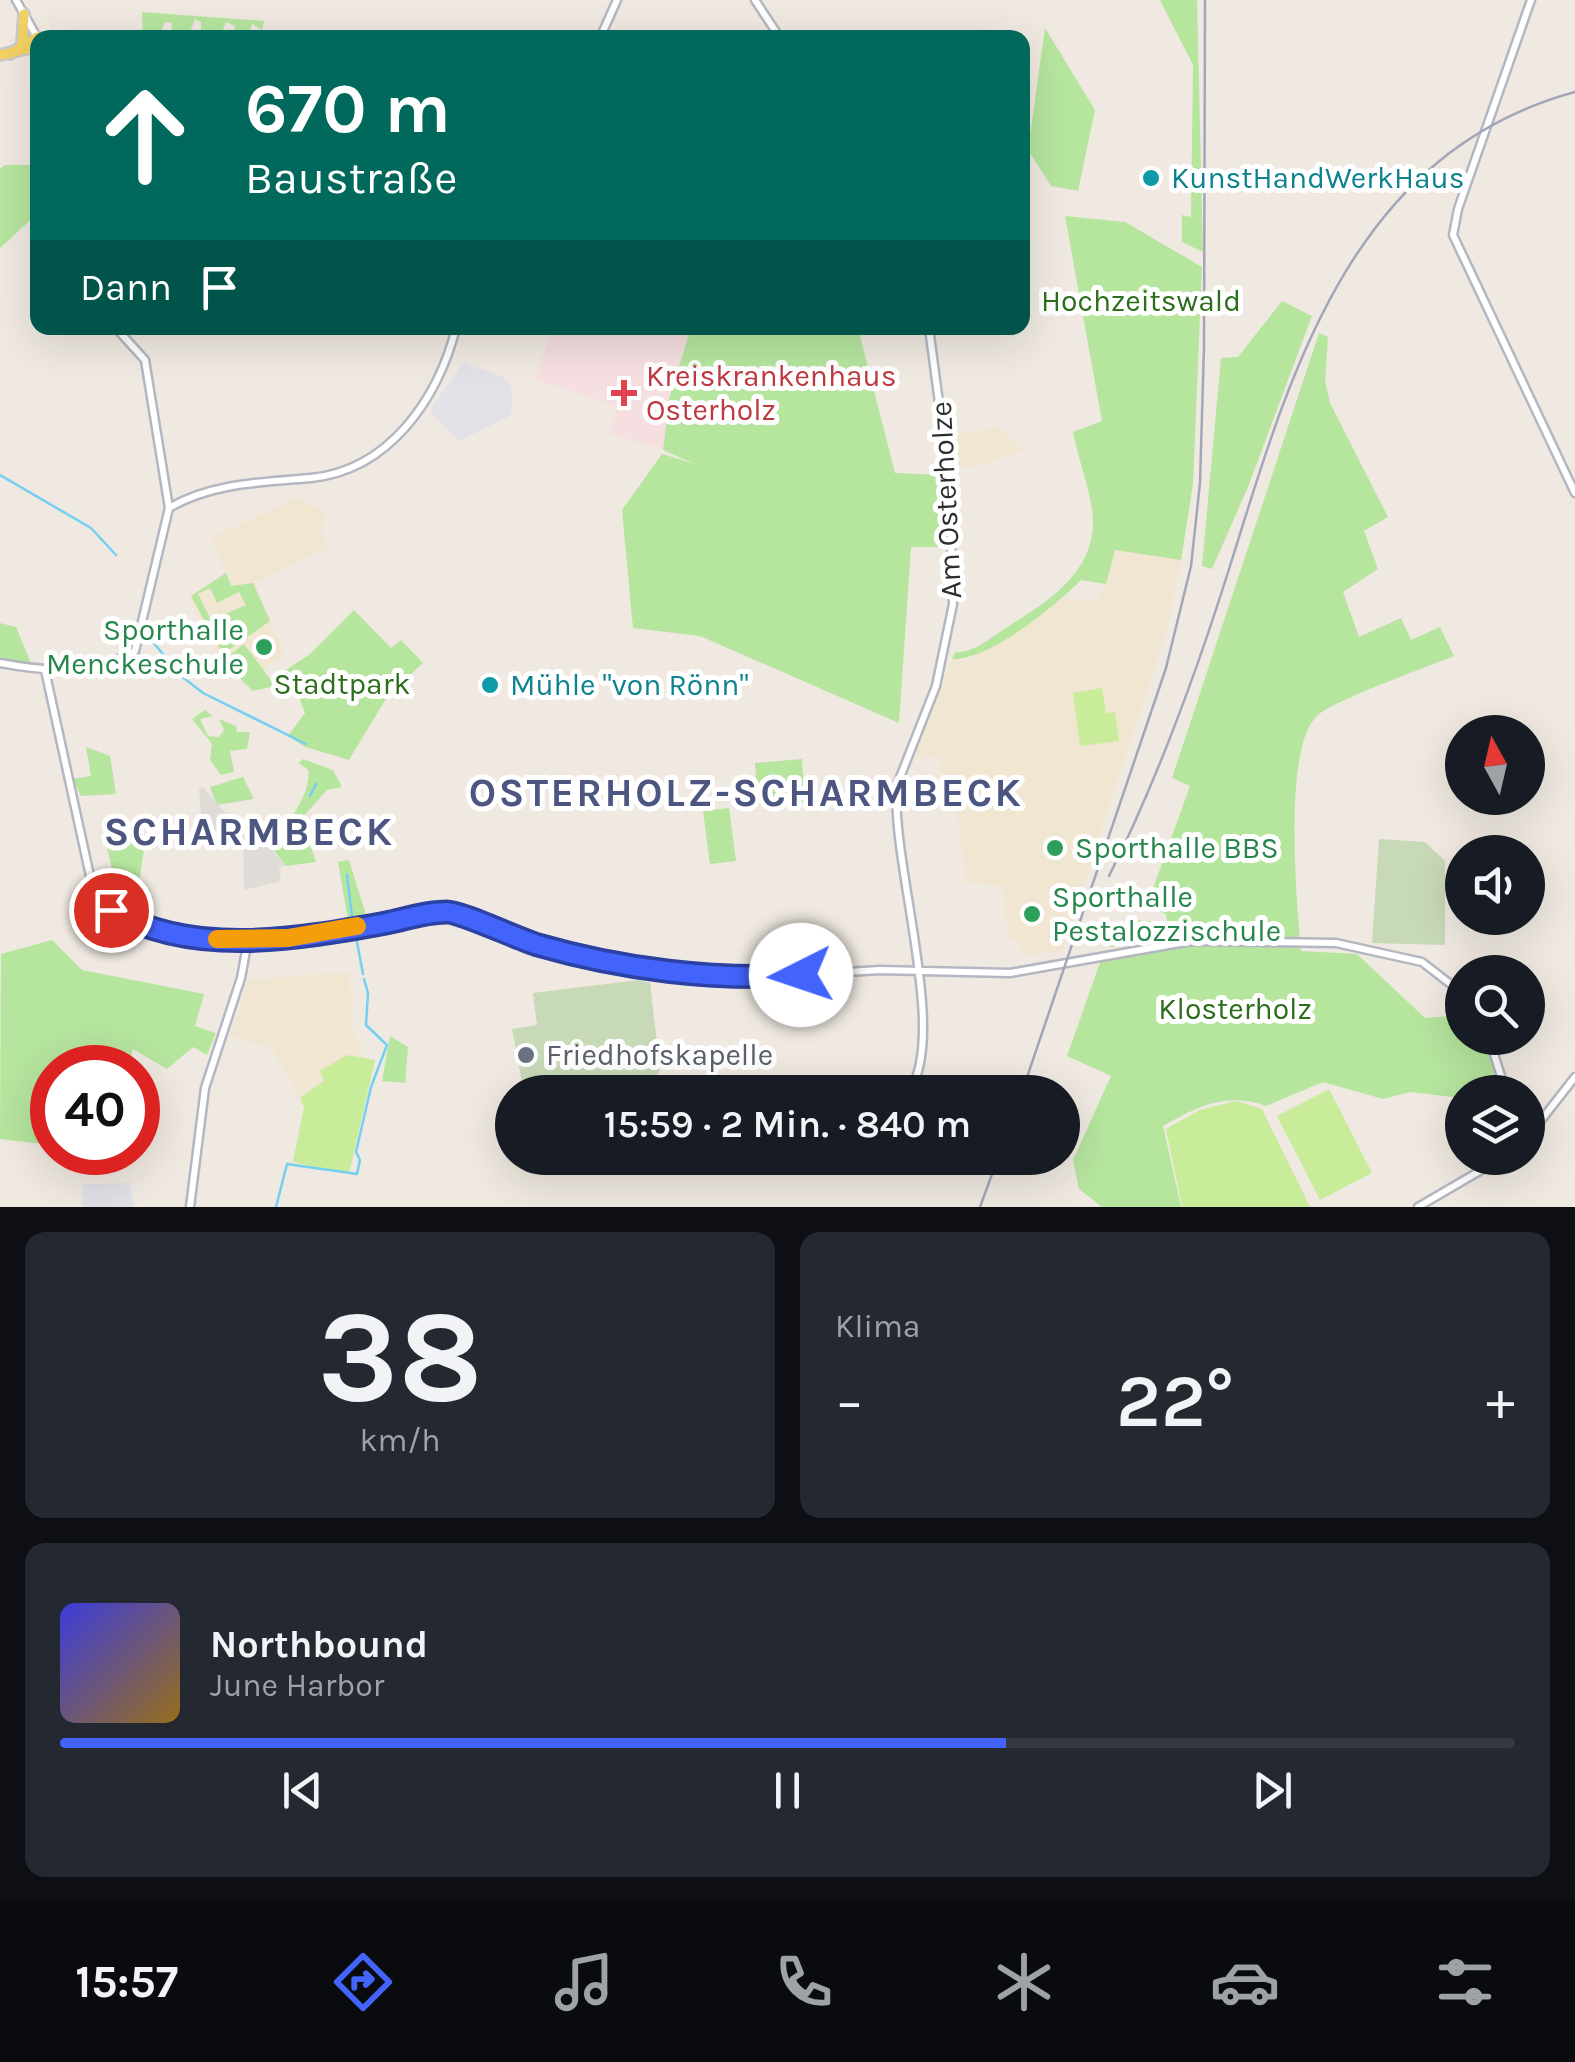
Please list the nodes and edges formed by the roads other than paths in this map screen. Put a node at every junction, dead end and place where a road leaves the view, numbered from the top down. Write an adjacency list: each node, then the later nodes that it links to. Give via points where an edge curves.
1 (16, 0): 5 (street)
2 (617, 0): 7 (street)
3 (755, 0): 8 (street)
4 (1530, 0): 16 (street, via 1453,235)
5 (24, 14): 6 (street); 10 (main road)
6 (33, 30)
7 (604, 30)
8 (775, 30)
9 (30, 41): 10 (main road)
10 (22, 45): 12 (main road)
11 (30, 48): 12 (main road)
12 (5, 55)
13 (122, 335): 17 (street, via 145,360)
14 (454, 335): 17 (street, via 437,386 370,460 336,474 236,485)
15 (931, 335): 21 (street, Am Osterholze, via 950,488 953,604 936,686 897,785 910,937)
16 (1575, 493)
17 (169, 508): 19 (street, via 138,646 99,666)
18 (0, 662): 19 (street)
19 (45, 670): 20 (street, via 92,885 111,910 140,924)
20 (248, 940): 21 (street, via 448,911 560,951 692,973 761,978); 27 (street, via 205,1088)
21 (920, 971): 22 (street, via 1010,973 1191,941 1336,942 1422,962); 23 (street)
22 (1445, 980)
23 (918, 1075)
24 (1575, 1077): 25 (street)
25 (1545, 1115)
26 (1473, 1175): 28 (street)
27 (190, 1207)
28 (1418, 1207)

